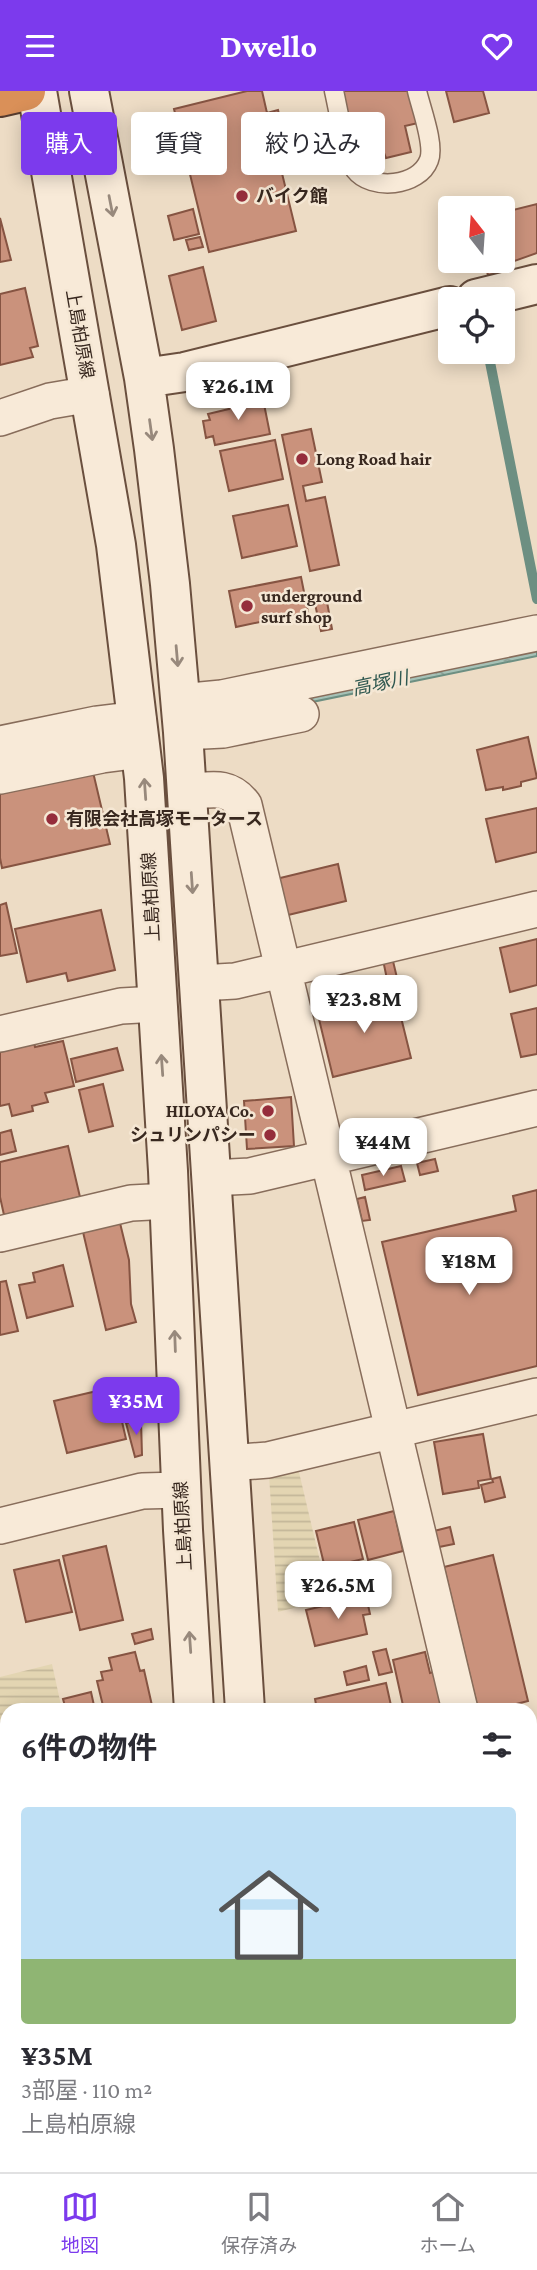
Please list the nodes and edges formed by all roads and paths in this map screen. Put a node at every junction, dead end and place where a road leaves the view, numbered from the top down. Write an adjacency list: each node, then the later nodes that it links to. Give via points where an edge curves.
1 (26, 91): 6 (highway)
2 (37, 91): 11 (street, 上島柏原線)
3 (89, 91): 10 (street, one-way to 10)
4 (334, 91): 5 (lane, via 352,167 372,183 386,184 413,177 429,160 431,148)
5 (417, 91)
6 (0, 97)
7 (537, 284): 8 (street)
8 (515, 289)
9 (438, 309): 10 (street)
10 (144, 378): 15 (street, one-way to 15)
11 (91, 394): 12 (street, via 50,401); 16 (street, 上島柏原線)
12 (0, 418)
13 (537, 633): 15 (street, via 222,698)
14 (301, 714): 15 (street, via 223,730)
15 (182, 717): 19 (street)
16 (140, 734): 17 (street, via 97,724); 18 (street, via 102,755); 23 (street, 上島柏原線, one-way to 16)
17 (0, 744)
18 (0, 776)
19 (186, 792): 21 (street, via 226,790 244,805); 22 (street, one-way to 22)
20 (537, 909): 21 (street)
21 (283, 969): 22 (street, via 235,981); 26 (street)
22 (199, 983): 27 (street)
23 (158, 1004): 24 (street, via 121,1006); 28 (street, 上島柏原線, one-way to 23)
24 (0, 1034)
25 (537, 1108): 26 (street)
26 (328, 1157): 27 (street, via 250,1176); 31 (street)
27 (211, 1178): 32 (street)
28 (170, 1201): 29 (street, via 131,1203); 33 (street, 上島柏原線, one-way to 28)
29 (0, 1234)
30 (537, 1397): 31 (street)
31 (393, 1430): 32 (street, via 268,1460); 37 (street)
32 (229, 1462): 36 (street)
33 (181, 1490): 34 (street, via 142,1492); 35 (street, 上島柏原線, one-way to 33)
34 (0, 1526)
35 (194, 1703)
36 (245, 1703)
37 (458, 1703)

